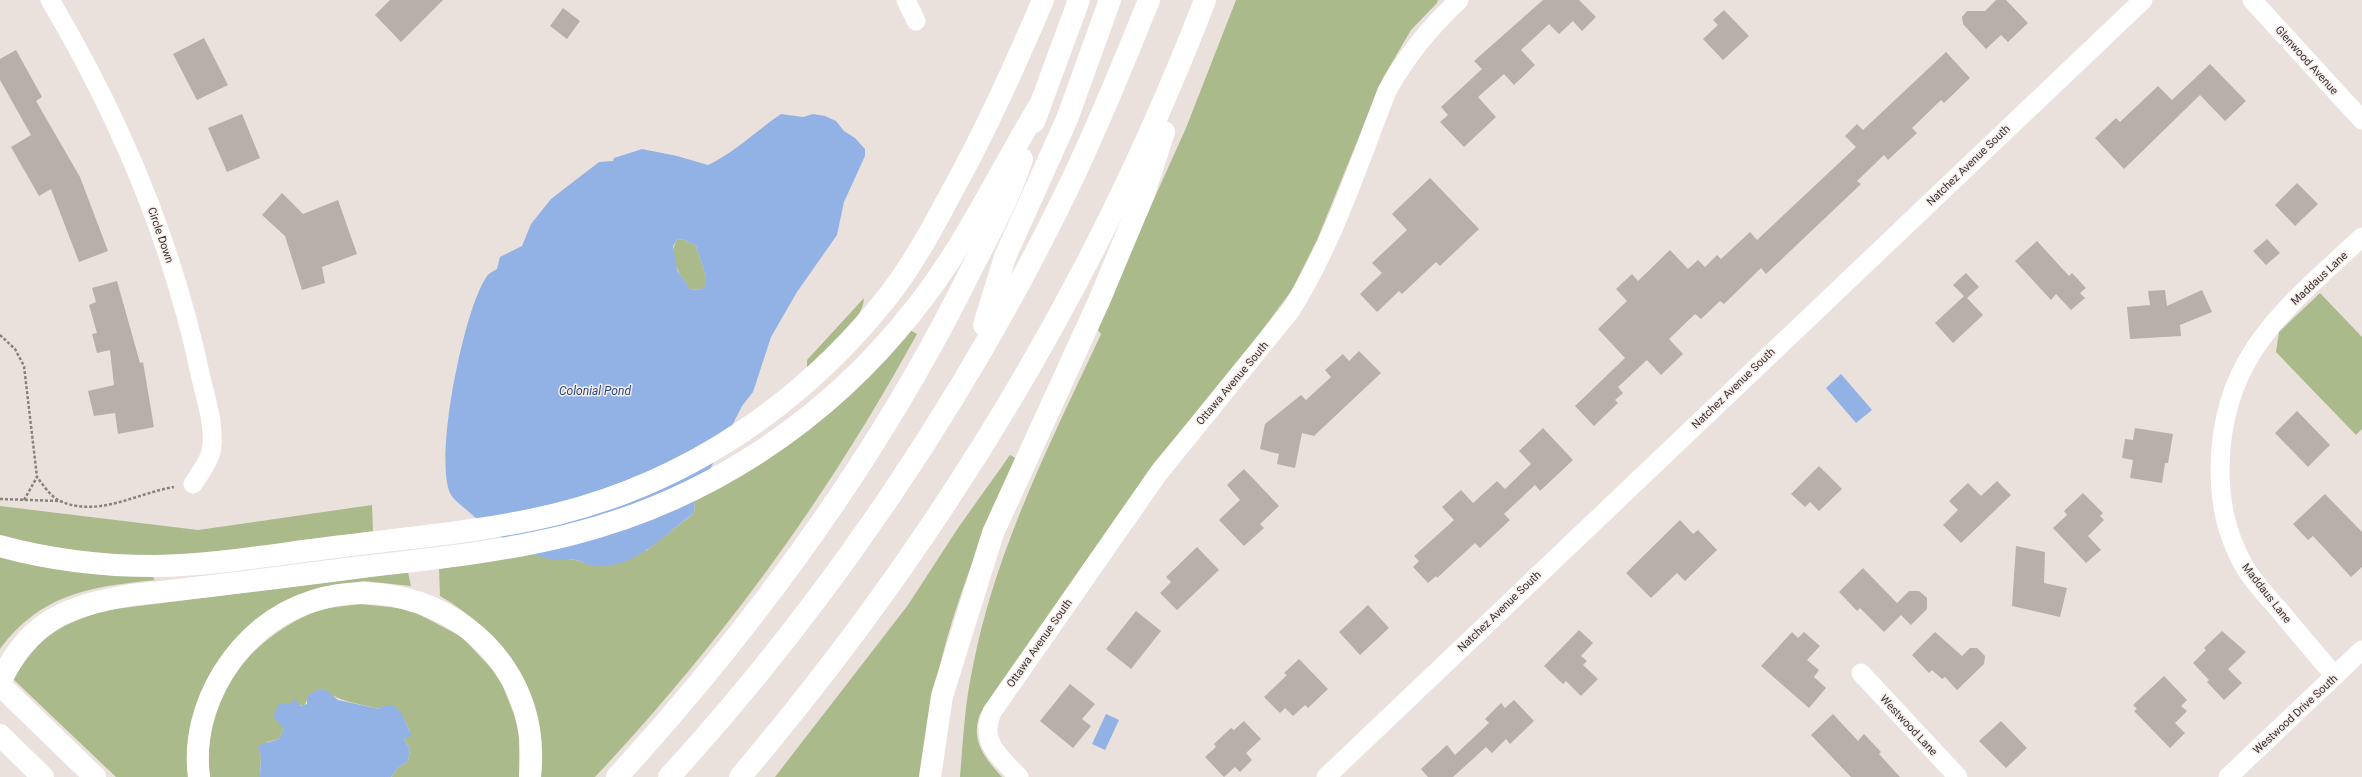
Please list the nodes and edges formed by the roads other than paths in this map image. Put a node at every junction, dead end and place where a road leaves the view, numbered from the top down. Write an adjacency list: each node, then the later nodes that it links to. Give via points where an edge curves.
1 (50, 0): 16 (street, Circle Down, via 112,111 148,196 176,281 198,361 212,436 211,453)
2 (906, 0): 11 (street)
3 (1043, 0): 17 (highway, via 971,157 919,250 891,293 846,345 814,376 753,426 683,467 617,495 558,513 494,526 354,544 156,566 76,561)
4 (1079, 0): 12 (highway)
5 (1110, 0): 15 (highway, via 1067,119 1005,257)
6 (1150, 0): 15 (highway, via 1069,185)
7 (1206, 0): 18 (highway, via 1143,196 1099,301 996,526); 30 (highway, via 1147,141 1105,228 1017,389 949,500 874,608)
8 (1458, 0): 33 (street, Ottawa Avenue South, via 1418,42 1387,91 1330,236 1306,286 1291,310 1158,474 992,712 987,724 989,740 994,751)
9 (2143, 0): 34 (street, Natchez Avenue South)
10 (2252, 0): 13 (street, Glenwood Avenue)
11 (916, 21)
12 (1038, 108): 22 (highway, via 940,277 886,344 833,397 794,429 746,461 645,510 572,535 541,542 477,553 97,601 62,613 44,625 26,641); 28 (highway, via 1018,169 979,254 895,411 850,483 749,623)
13 (2362, 120)
14 (2362, 237): 21 (street, Maddaus Lane, via 2283,311 2257,342 2230,397 2220,448 2221,500 2233,545 2244,566 2263,592)
15 (973, 361): 29 (highway, via 910,465 833,576 750,684)
16 (193, 484)
17 (0, 546)
18 (963, 623): 31 (highway, via 942,696); 32 (highway)
19 (2362, 650): 21 (street, Westwood Drive South)
20 (1861, 673): 35 (street, Westwood Lane)
21 (2335, 676): 36 (street, Westwood Drive South)
22 (0, 684): 25 (highway)
23 (0, 735): 24 (highway)
24 (42, 777)
25 (95, 777)
26 (199, 777): 27 (highway, via 199,740 207,707 214,688 242,648 273,621 307,603 345,593 380,592 418,601 453,618 471,632 497,659 514,686 522,705 530,747)
27 (530, 777)
28 (617, 777)
29 (669, 777)
30 (740, 777)
31 (930, 777)
32 (944, 777)
33 (1019, 777)
34 (1326, 777)
35 (1958, 777)
36 (2228, 777)

